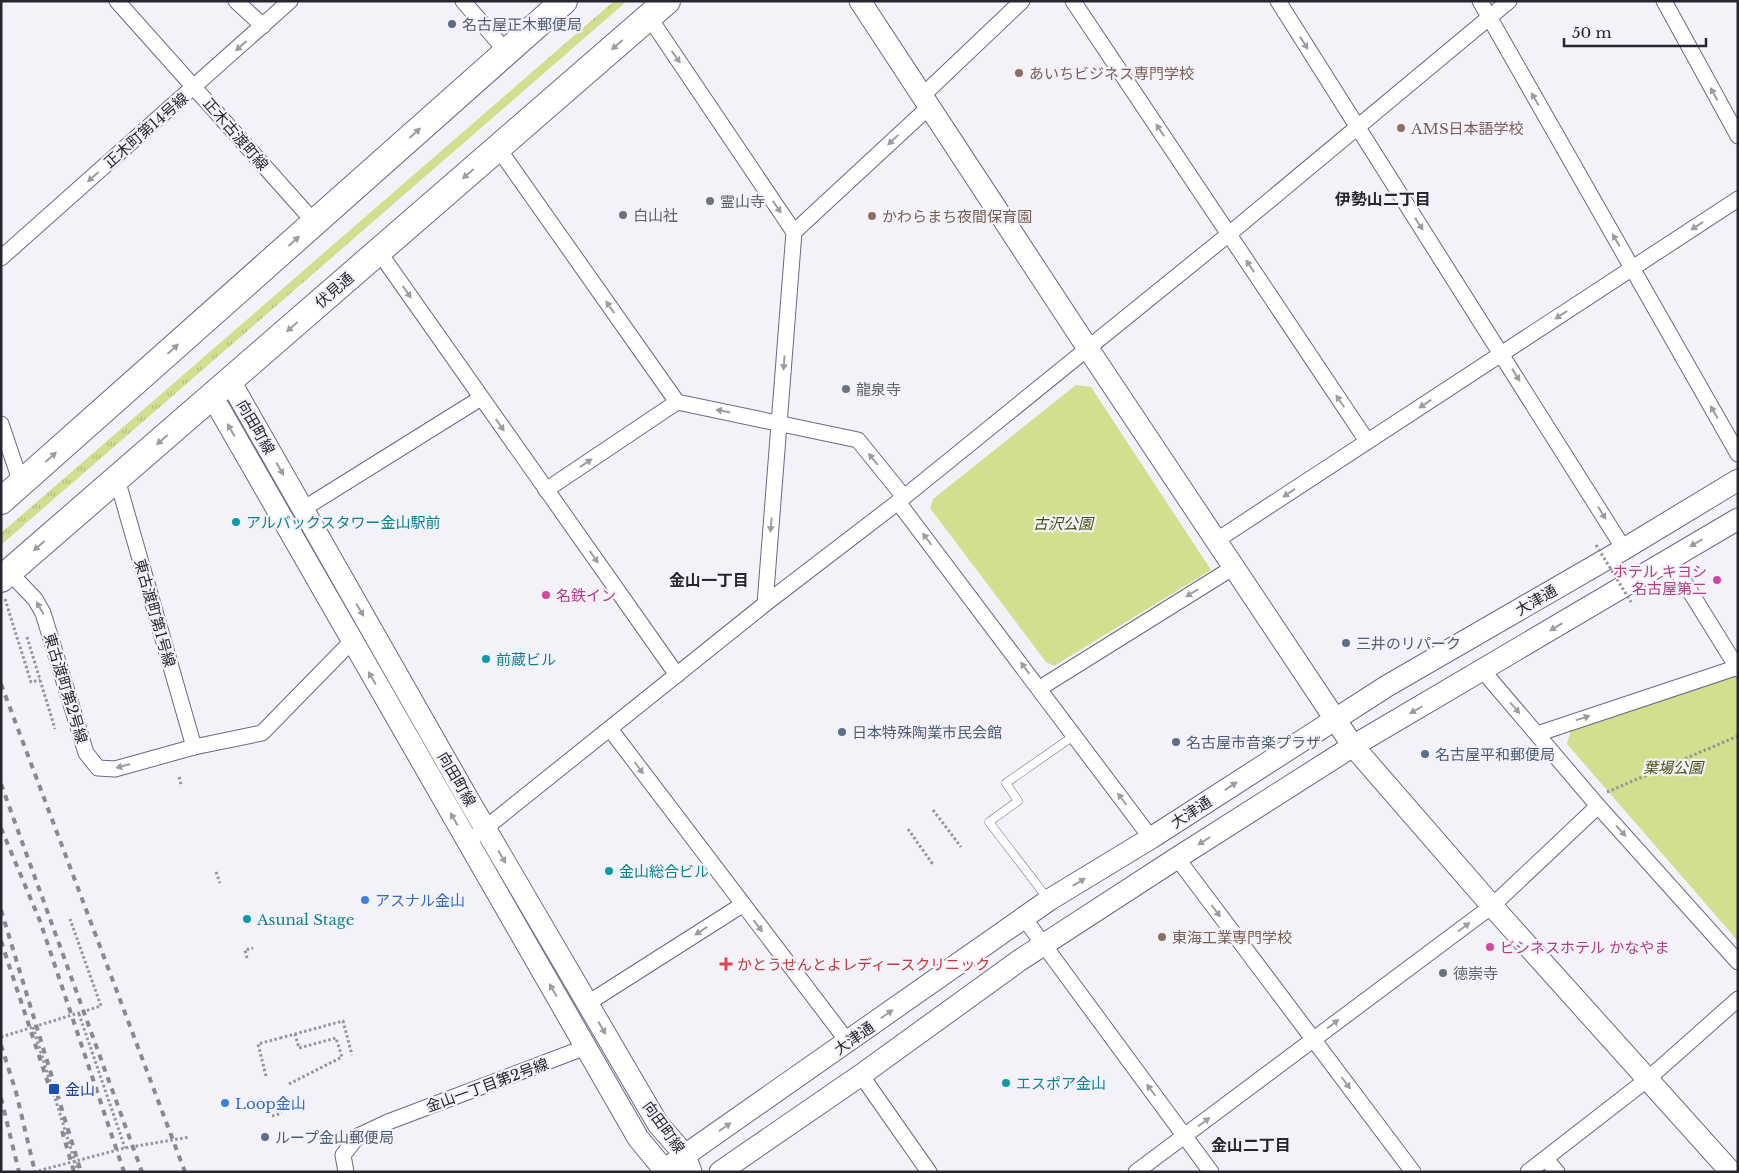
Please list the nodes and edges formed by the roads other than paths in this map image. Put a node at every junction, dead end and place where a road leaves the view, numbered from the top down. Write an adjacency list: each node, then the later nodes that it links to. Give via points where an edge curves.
1 (117, 1): 17 (street, 正木古渡町線)
2 (236, 1): 15 (street)
3 (290, 1): 15 (street, 正木町第14号線)
4 (463, 1): 16 (street)
5 (564, 1): 16 (highway)
6 (860, 1): 18 (street)
7 (1022, 1): 18 (street)
8 (1074, 1): 25 (street, one-way to 8)
9 (1278, 1): 19 (street, one-way to 19)
10 (1480, 1): 14 (street)
11 (1509, 1): 14 (street)
12 (1664, 1): 20 (street, one-way to 12)
13 (658, 9): 21 (highway, 伏見通, one-way to 21); 24 (street, one-way to 24)
14 (1489, 18): 19 (street); 28 (street, one-way to 14)
15 (263, 26): 17 (street, 正木町第14号線, one-way to 17)
16 (506, 51): 23 (highway, one-way to 16)
17 (195, 87): 23 (street, 正木古渡町線); 27 (street, 正木町第14号線, one-way to 27)
18 (925, 101): 24 (street, one-way to 24); 29 (street)
19 (1356, 126): 25 (street); 30 (street, one-way to 30)
20 (1738, 136)
21 (498, 148): 26 (highway, 伏見通, one-way to 26); 33 (street, one-way to 21)
22 (1738, 199): 28 (street, one-way to 28)
23 (315, 223): 40 (highway, one-way to 23)
24 (794, 232): 34 (street, one-way to 34)
25 (1229, 234): 29 (street); 36 (street, one-way to 25)
26 (379, 252): 31 (highway, 伏見通, one-way to 31); 32 (street, one-way to 32)
27 (1, 258)
28 (1633, 269): 30 (street, one-way to 30); 37 (street, one-way to 28)
29 (1087, 347): 42 (street); 46 (street)
30 (1502, 353): 36 (street, one-way to 36); 47 (street, one-way to 47)
31 (221, 389): 38 (highway, 伏見通, one-way to 38); 44 (street, 向田町線, one-way to 44); 52 (street, 向田町線, one-way to 31)
32 (481, 398): 41 (street, one-way to 41); 44 (street)
33 (677, 402): 34 (street, one-way to 33); 41 (street, one-way to 33)
34 (779, 422): 42 (street, one-way to 34, via 858,440); 51 (street, one-way to 51)
35 (1, 424): 40 (street)
36 (1367, 441): 46 (street, one-way to 46)
37 (1738, 454)
38 (117, 479): 50 (highway, 伏見通, one-way to 50); 62 (street, 東古渡町第1号線)
39 (1738, 480): 47 (street, 大津通)
40 (21, 483): 43 (highway)
41 (546, 490): 55 (street, one-way to 55)
42 (901, 499): 51 (street); 56 (street, one-way to 42)
43 (1, 501)
44 (303, 509): 64 (street, 向田町線, one-way to 64)
45 (1738, 518): 48 (street, 大津通, one-way to 48)
46 (1217, 540): 49 (street)
47 (1624, 549): 57 (street, 大津通)
48 (1670, 559): 53 (street); 54 (street, 大津通, one-way to 54)
49 (1234, 567): 56 (street, one-way to 56); 57 (street)
50 (5, 582): 62 (street, 東古渡町第2号線, one-way to 50, via 115,769 98,768 86,753 44,613 35,598)
51 (765, 604): 55 (street)
52 (352, 642): 62 (street, 東古渡町第2号線, via 262,732); 66 (street, 向田町線, one-way to 52)
53 (1737, 668): 59 (street, one-way to 53)
54 (1483, 671): 59 (street, one-way to 59); 61 (street, 大津通, one-way to 61)
55 (677, 675): 58 (street)
56 (1040, 688): 60 (street)
57 (1334, 720): 61 (street); 65 (street, 大津通, one-way to 57)
58 (610, 729): 64 (street); 69 (street, one-way to 69)
59 (1537, 734): 63 (street)
60 (1075, 735): 65 (street, one-way to 60); 68 (lane, via 1006,783 1018,801 989,822)
61 (1354, 746): 67 (street, 大津通, one-way to 67); 70 (street)
62 (194, 747)
63 (1601, 799): 70 (street); 73 (street, one-way to 73)
64 (485, 828): 66 (street); 75 (street, 向田町線, one-way to 75)
65 (1151, 838): 68 (street, 大津通, one-way to 65)
66 (468, 843): 78 (street, 向田町線, one-way to 66)
67 (1176, 858): 72 (street, 大津通); 76 (street, one-way to 76)
68 (1049, 900): 71 (street, 大津通)
69 (742, 905): 75 (street, one-way to 75); 77 (street, one-way to 77)
70 (1492, 906): 76 (street, one-way to 70); 80 (street)
71 (1024, 918): 72 (street); 77 (street, 大津通, one-way to 71)
72 (1043, 945): 79 (street, 大津通); 81 (street, one-way to 72)
73 (1738, 962)
74 (1738, 999): 80 (street)
75 (588, 1003): 83 (street, 向田町線, one-way to 83, via 658,1124)
76 (1313, 1040): 81 (street, one-way to 76); 90 (street, one-way to 90)
77 (848, 1042): 83 (street, 大津通, one-way to 77)
78 (586, 1047): 84 (street, 向田町線, via 638,1138); 85 (street, 金山一丁目第2号線, via 358,1136 343,1155)
79 (861, 1075): 86 (street, 大津通); 87 (street)
80 (1649, 1078): 82 (street); 93 (street)
81 (1185, 1136): 88 (street); 89 (street)
82 (1546, 1159): 91 (street); 92 (street)
83 (688, 1163): 84 (street, 大津通)
84 (664, 1171)
85 (346, 1172)
86 (720, 1172)
87 (928, 1172)
88 (1136, 1172)
89 (1211, 1172)
90 (1413, 1172)
91 (1528, 1172)
92 (1557, 1172)
93 (1732, 1172)

